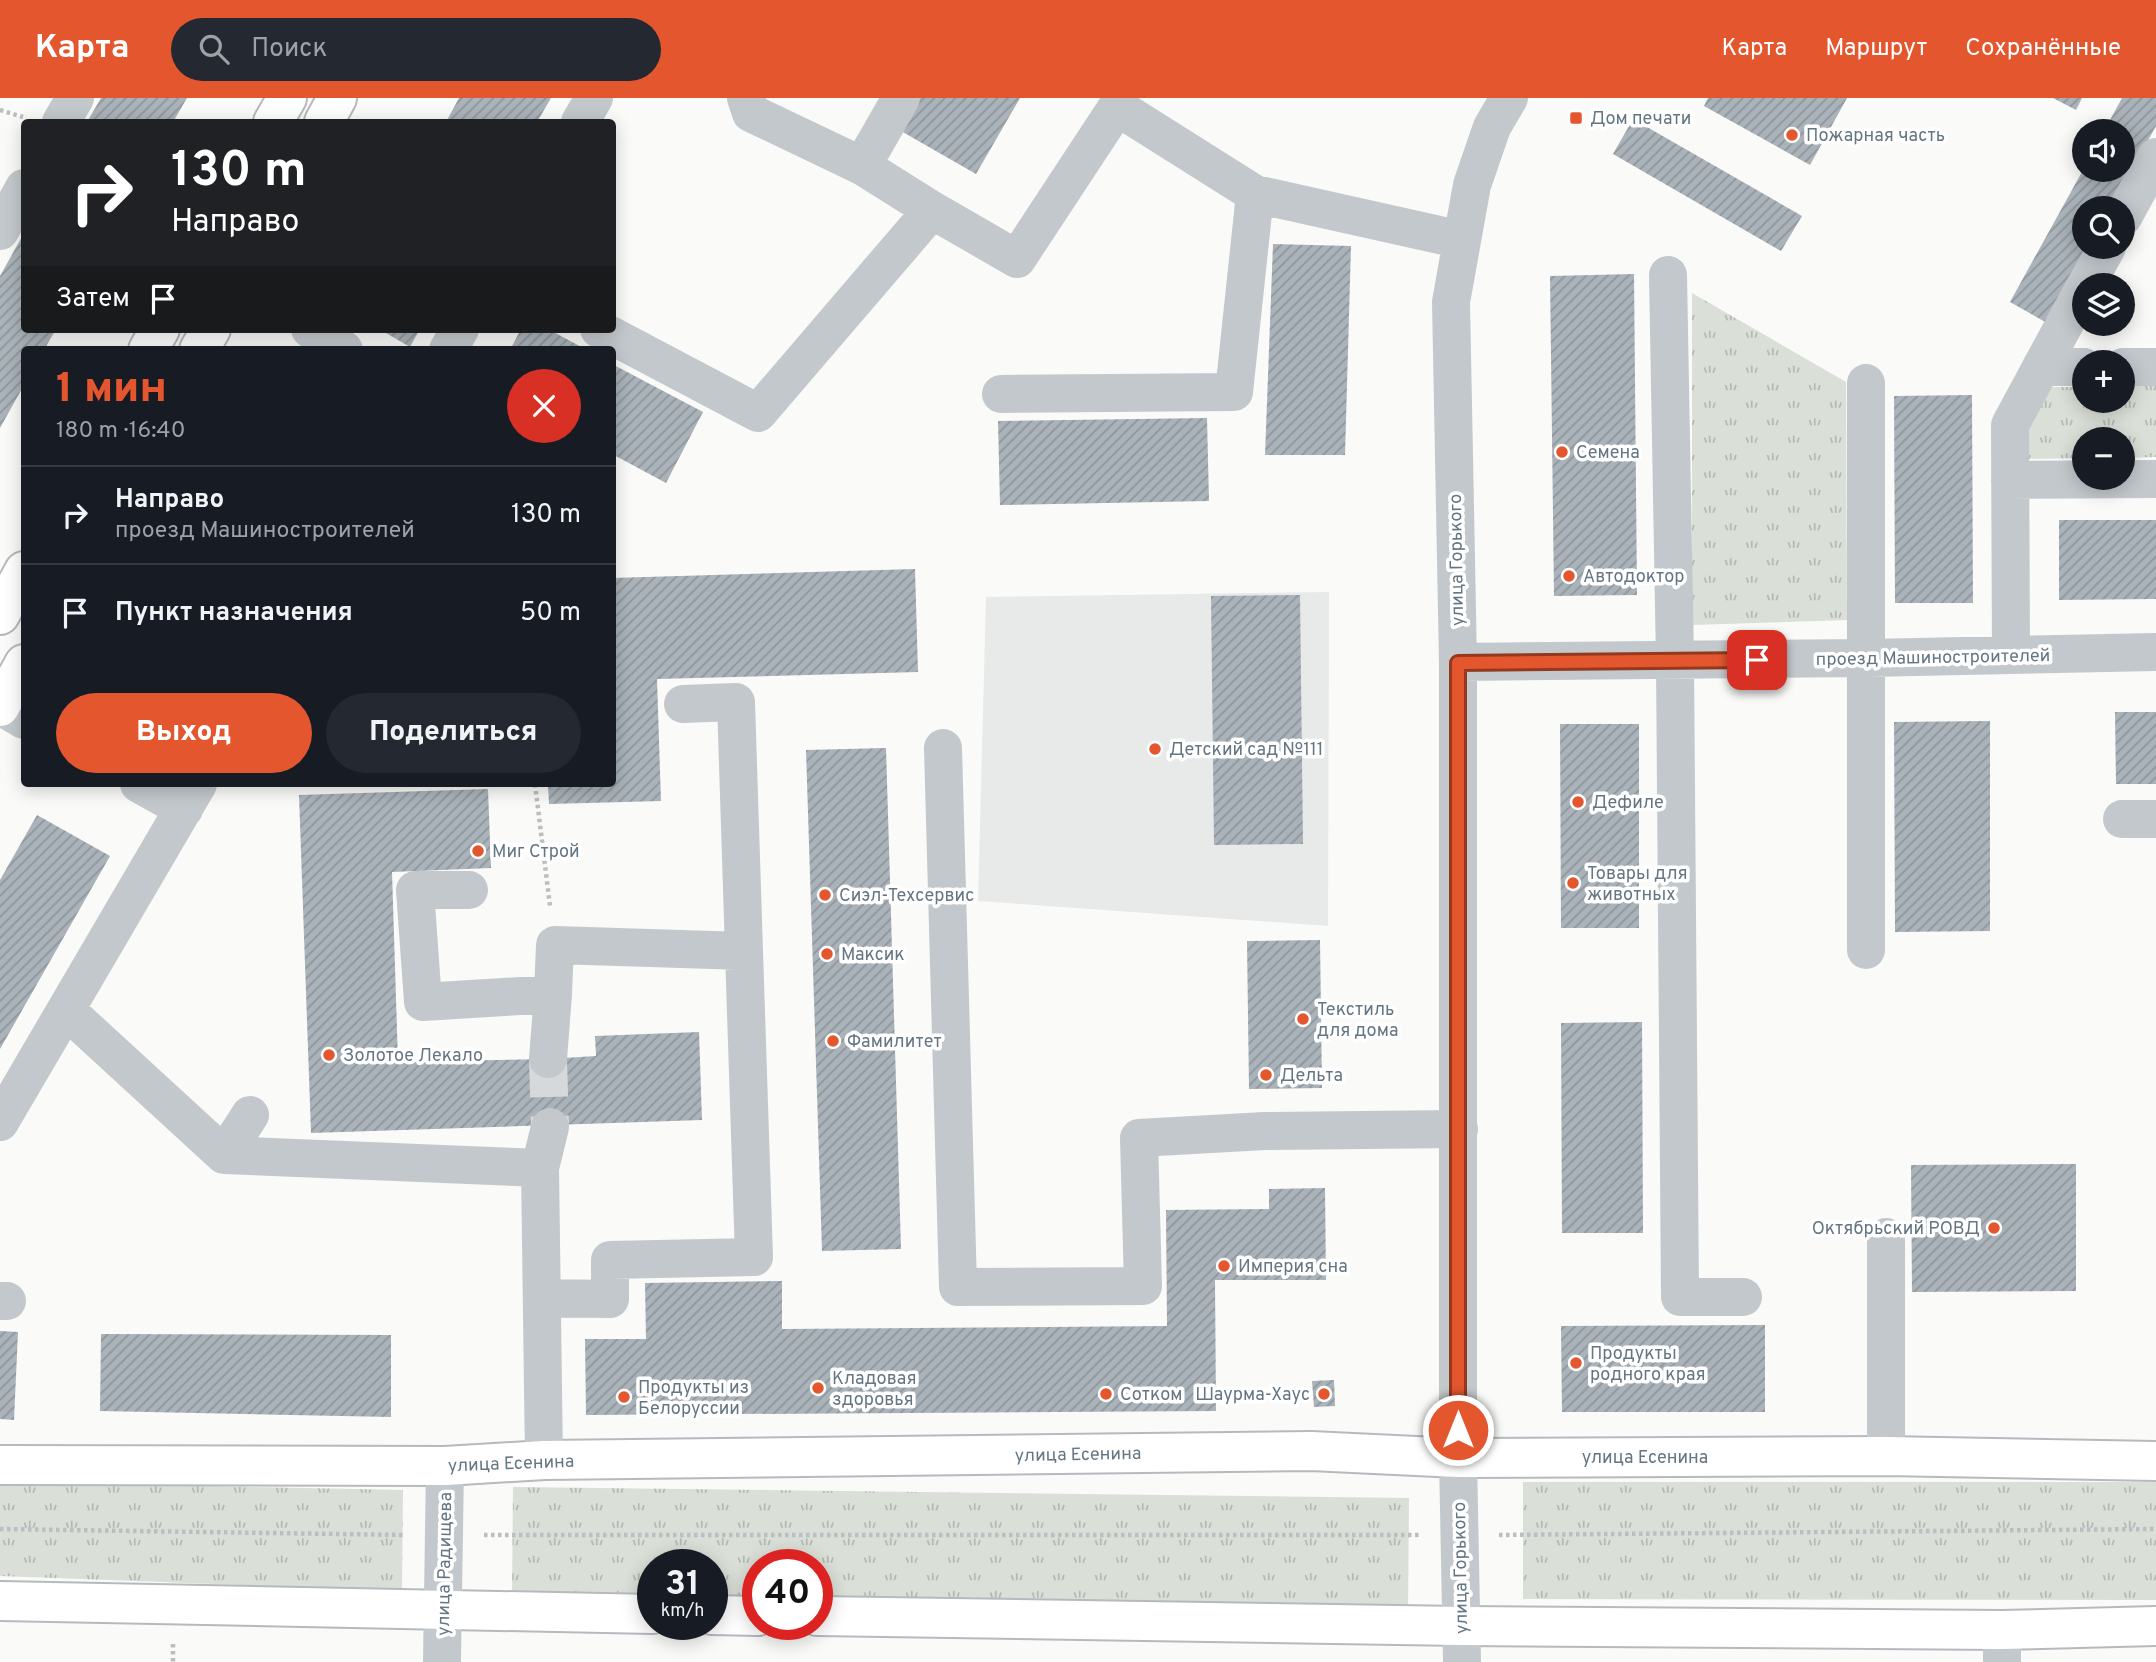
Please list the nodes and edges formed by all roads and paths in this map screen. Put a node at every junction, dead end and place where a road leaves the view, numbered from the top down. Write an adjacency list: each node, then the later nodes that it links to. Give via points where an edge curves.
1 (75, 98): 8 (street)
2 (287, 98): 9 (main road)
3 (337, 98): 10 (main road)
4 (594, 98): 11 (street)
5 (746, 98): 13 (street, via 751,113)
6 (901, 98): 13 (street)
7 (1509, 98): 19 (street, улица Горького, via 1492,127 1472,185)
8 (63, 119)
9 (275, 119)
10 (326, 119)
11 (582, 119)
12 (2156, 156): 16 (street)
13 (862, 166): 17 (street)
14 (21, 193): 18 (street)
15 (1255, 194): 17 (street, via 1117,107 1017,259); 19 (street); 30 (street, via 1234,392)
16 (2134, 196)
17 (932, 210): 23 (street, via 758,413)
18 (0, 232)
19 (1462, 240): 39 (street, улица Горького, via 1451,302)
20 (1668, 275): 38 (street)
21 (2072, 311): 25 (street)
22 (317, 333): 24 (street)
23 (607, 333)
24 (338, 346)
25 (2041, 367): 26 (street); 32 (street, via 2010,425)
26 (2072, 367)
27 (2135, 367): 28 (street)
28 (2156, 367)
29 (1866, 383): 37 (street)
30 (1001, 394)
31 (2156, 479): 32 (street)
32 (2010, 480): 36 (street)
33 (21, 576): 34 (main road)
34 (0, 615)
35 (2156, 652): 36 (street, проезд Машиностроителей)
36 (2011, 655): 37 (street, проезд Машиностроителей)
37 (1867, 658): 38 (street, проезд Машиностроителей); 50 (street)
38 (1675, 661): 39 (street, проезд Машиностроителей); 62 (street, via 1680,1297)
39 (1458, 663): 58 (street, улица Горького)
40 (21, 669): 42 (main road)
41 (683, 704): 51 (street, via 736,702)
42 (0, 707): 43 (street)
43 (21, 718)
44 (943, 748): 58 (street, via 958,1287 1143,1286 1139,1138)
45 (151, 787): 47 (street)
46 (535, 787): 49 (path)
47 (191, 797): 53 (street)
48 (470, 890): 52 (street, via 415,890 423,1002)
49 (555, 945): 51 (street); 52 (street)
50 (1866, 950)
51 (744, 951): 63 (street, via 754,1257 610,1260 610,1299)
52 (553, 993): 54 (street)
53 (66, 1010): 56 (street); 59 (street)
54 (548, 1059)
55 (250, 1115): 59 (street)
56 (0, 1122)
57 (550, 1126): 60 (street)
58 (1459, 1129): 65 (street, улица Горького)
59 (224, 1155): 60 (street)
60 (540, 1168): 63 (street)
61 (1886, 1237): 64 (street)
62 (1743, 1297)
63 (541, 1298): 66 (street)
64 (1886, 1456): 65 (main road, улица Есенина); 67 (main road, улица Есенина)
65 (1458, 1458): 66 (main road, улица Есенина, via 1311,1451); 81 (street, улица Горького)
66 (544, 1460): 69 (main road, улица Есенина)
67 (2156, 1461)
68 (0, 1465): 69 (main road, улица Есенина)
69 (445, 1466): 77 (street, улица Радищева)
70 (0, 1529): 73 (path)
71 (2156, 1529): 72 (path)
72 (1544, 1534)
73 (401, 1535)
74 (508, 1535): 75 (path)
75 (1404, 1535)
76 (0, 1601): 77 (main road)
77 (443, 1611): 78 (main road); 83 (street, улица Радищева)
78 (637, 1614)
79 (833, 1617): 81 (main road)
80 (2156, 1626): 82 (main road)
81 (1461, 1644): 82 (main road)
82 (2002, 1646)
83 (442, 1662)

